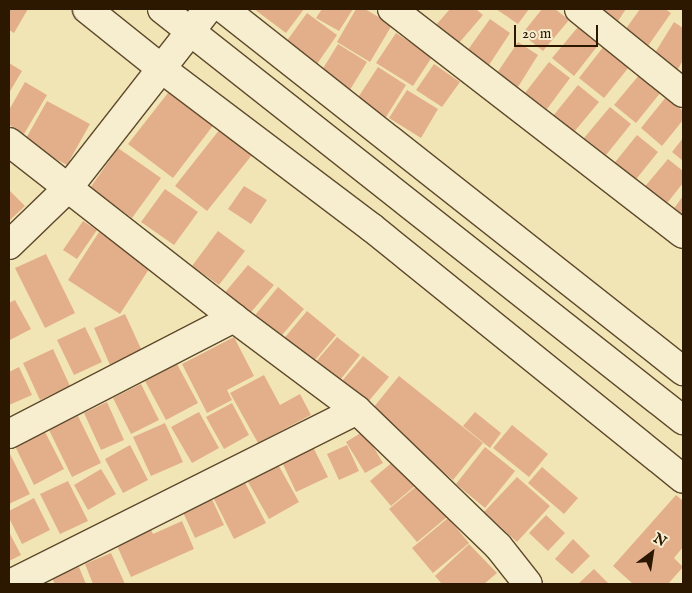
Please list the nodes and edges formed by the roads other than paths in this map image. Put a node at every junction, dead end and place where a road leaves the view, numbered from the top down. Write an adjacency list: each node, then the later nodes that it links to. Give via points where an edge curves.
1 (87, 9): 8 (street)
2 (162, 9): 7 (street)
3 (208, 9): 7 (street)
4 (224, 9): 15 (street)
5 (392, 9): 12 (street)
6 (579, 9): 9 (street)
7 (189, 30): 8 (street); 17 (street)
8 (162, 69): 11 (street); 19 (street, via 371,228)
9 (683, 92)
10 (9, 142): 11 (street)
11 (68, 188): 13 (street); 14 (street)
12 (683, 234)
13 (9, 245)
14 (234, 318): 16 (street); 18 (street)
15 (683, 371)
16 (357, 410): 20 (street); 21 (street, via 498,546)
17 (683, 420)
18 (9, 434)
19 (683, 479)
20 (10, 584)
21 (528, 584)

